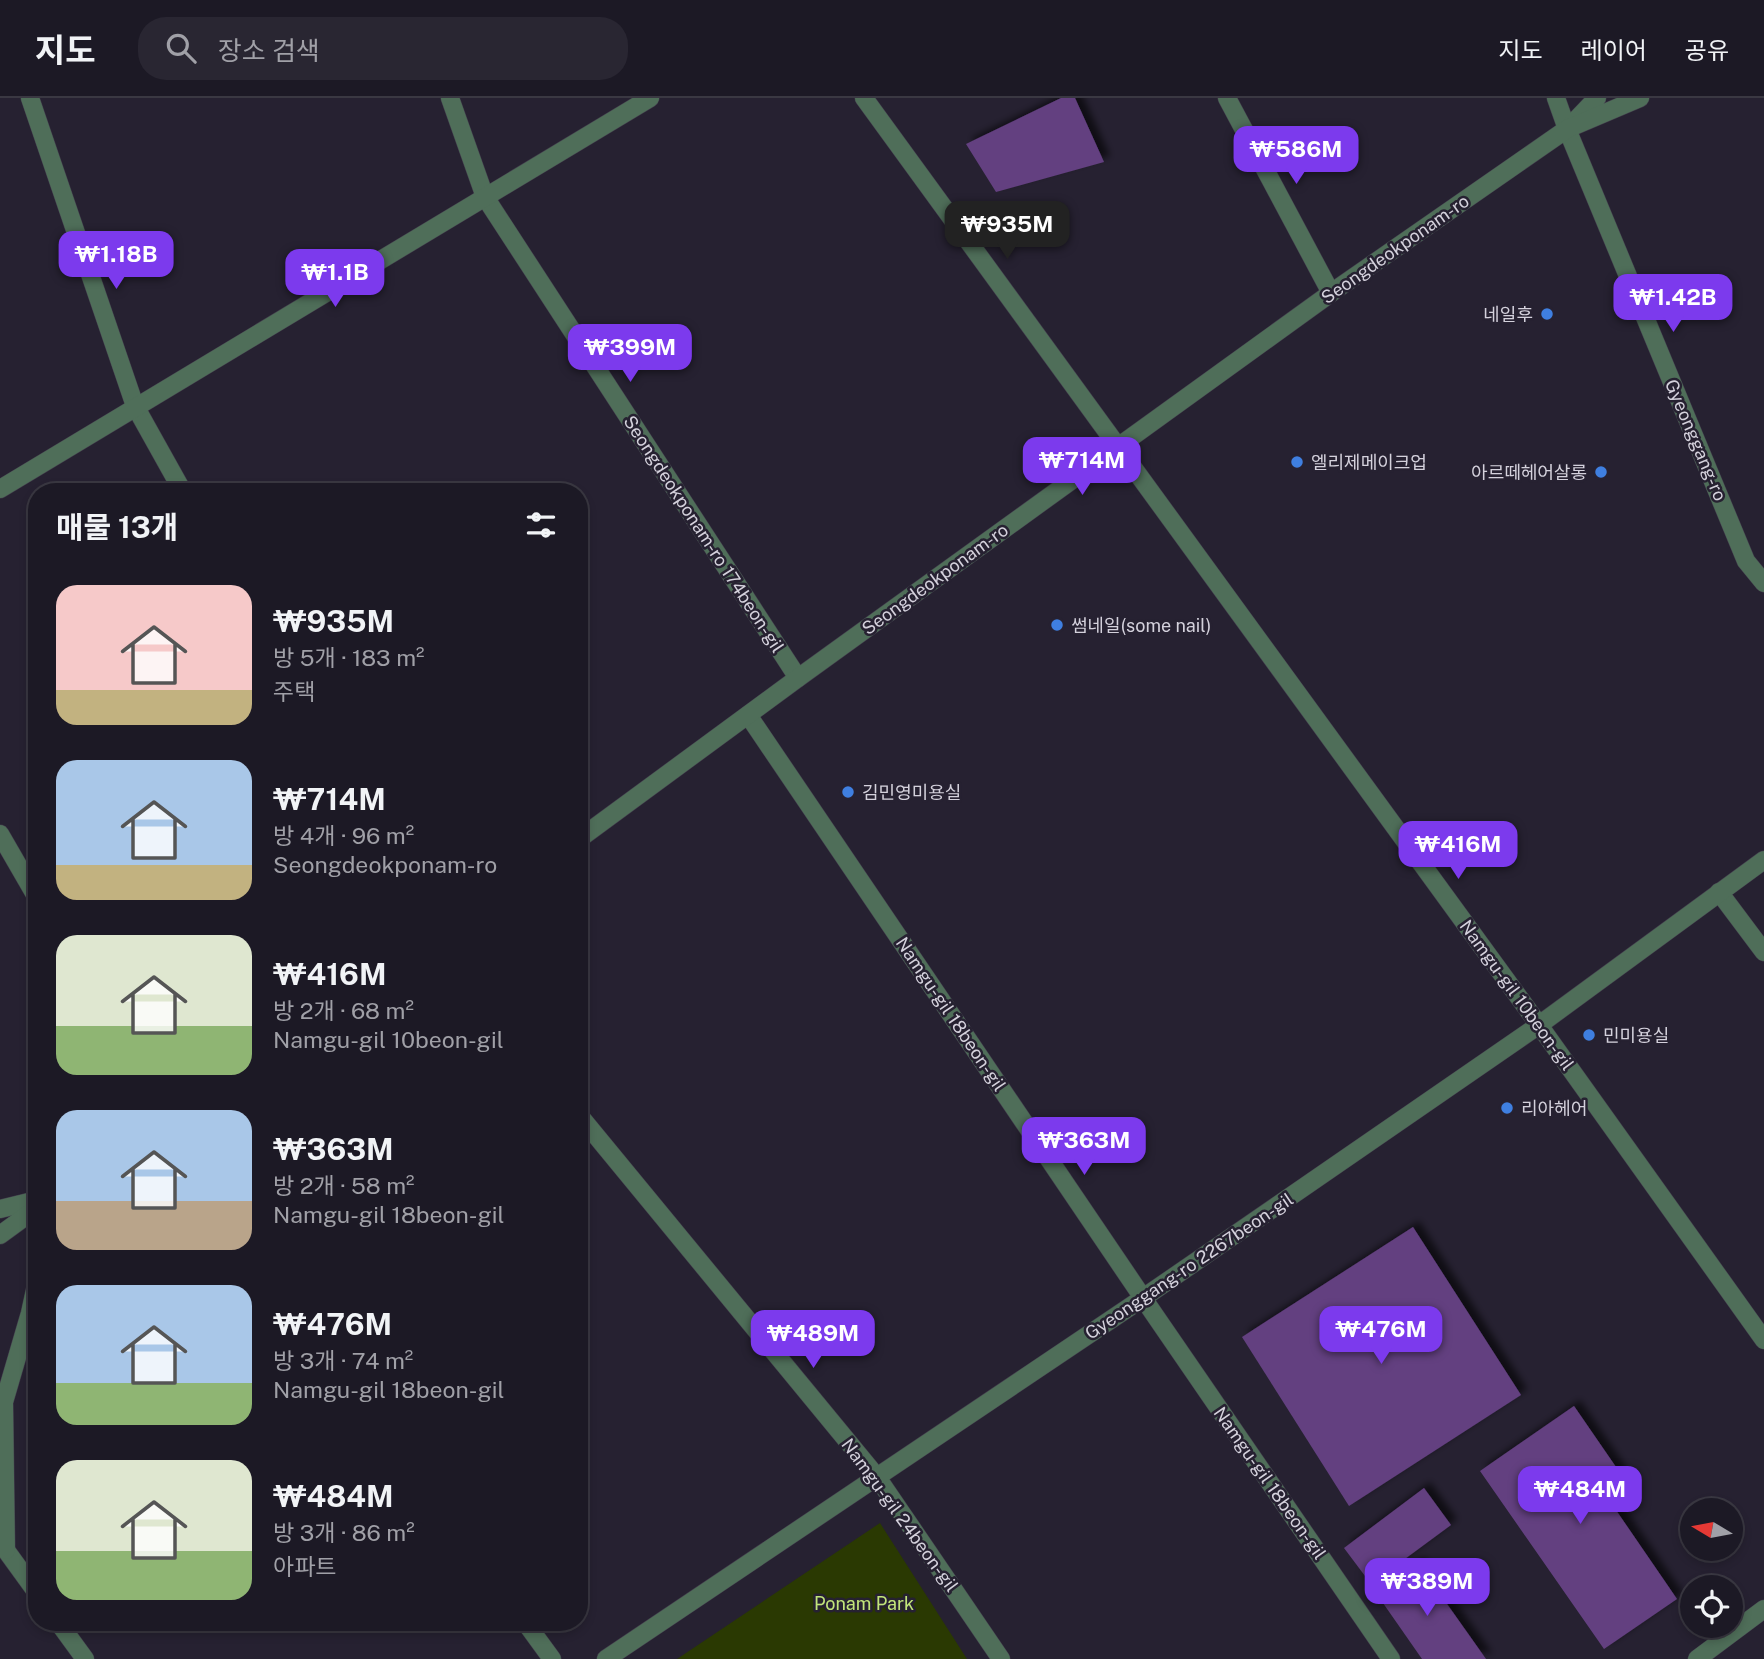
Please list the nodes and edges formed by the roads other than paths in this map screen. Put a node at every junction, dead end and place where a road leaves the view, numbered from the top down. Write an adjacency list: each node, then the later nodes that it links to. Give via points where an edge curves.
1 (30, 98): 12 (street)
2 (450, 98): 10 (street, Seongdeokponam-ro 174beon-gil)
3 (650, 98): 10 (street)
4 (864, 98): 13 (street, Namgu-gil 10beon-gil)
5 (1227, 98): 11 (street)
6 (1556, 98): 9 (street, Gyeonggang-ro)
7 (1597, 98): 9 (street, Seongdeokponam-ro)
8 (1640, 98): 9 (street, Seongdeokponam-ro)
9 (1567, 129): 11 (street, Seongdeokponam-ro); 16 (street, Gyeonggang-ro, via 1746,561)
10 (485, 197): 12 (street); 17 (street, Seongdeokponam-ro 174beon-gil)
11 (1331, 293): 13 (street, Seongdeokponam-ro)
12 (135, 406): 14 (street); 15 (street)
13 (1119, 447): 17 (street, Seongdeokponam-ro); 25 (street, Namgu-gil 10beon-gil)
14 (178, 483)
15 (0, 489)
16 (1764, 583)
17 (797, 677): 18 (street, Seongdeokponam-ro)
18 (748, 715): 19 (street, Seongdeokponam-ro); 31 (street, Namgu-gil 18beon-gil)
19 (588, 832)
20 (0, 834): 22 (street)
21 (1764, 860): 23 (street, Gyeonggang-ro 2267beon-gil)
22 (28, 882)
23 (1719, 892): 24 (street); 25 (street, Gyeonggang-ro 2267beon-gil)
24 (1764, 952)
25 (1539, 1025): 31 (street, Gyeonggang-ro 2267beon-gil); 33 (street, Namgu-gil 10beon-gil)
26 (588, 1126): 34 (street, Namgu-gil 24beon-gil)
27 (28, 1202): 28 (street)
28 (0, 1209)
29 (28, 1215): 30 (street)
30 (0, 1235)
31 (1143, 1298): 34 (street, Gyeonggang-ro 2267beon-gil); 44 (street, Namgu-gil 18beon-gil)
32 (28, 1320): 35 (street, via 5,1402)
33 (1764, 1340)
34 (877, 1477): 42 (street, Gyeonggang-ro 2267beon-gil); 43 (street, Namgu-gil 24beon-gil)
35 (2, 1546): 36 (street)
36 (28, 1581)
37 (1764, 1609): 45 (street)
38 (65, 1631): 40 (street)
39 (532, 1631): 41 (street)
40 (85, 1659)
41 (552, 1659)
42 (606, 1659)
43 (1001, 1659)
44 (1391, 1659)
45 (1697, 1659)

